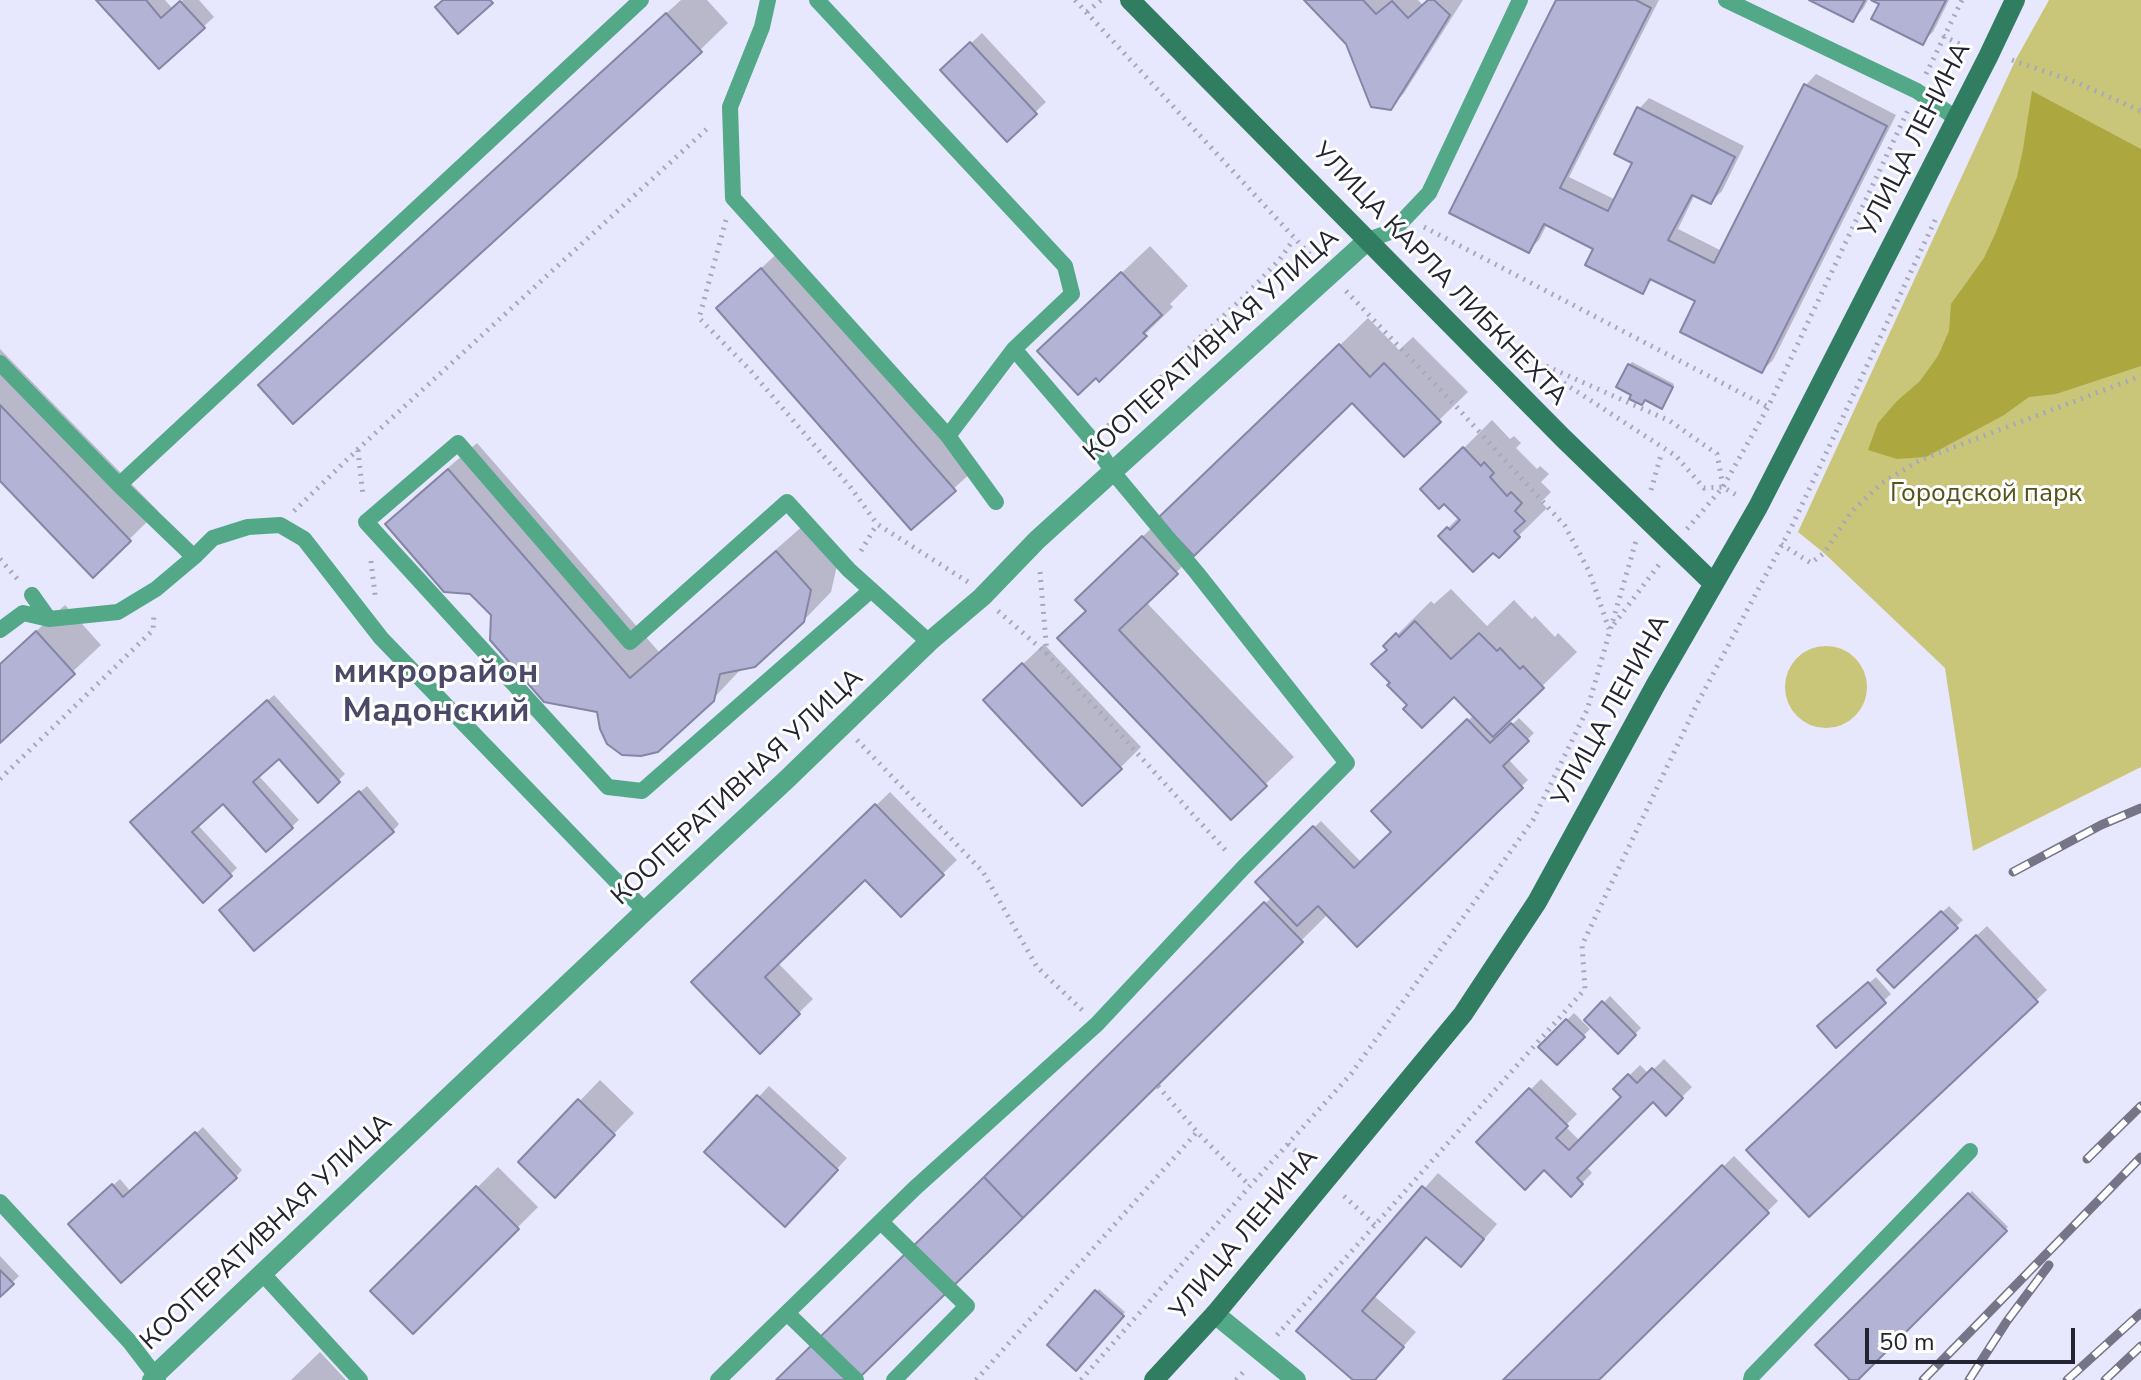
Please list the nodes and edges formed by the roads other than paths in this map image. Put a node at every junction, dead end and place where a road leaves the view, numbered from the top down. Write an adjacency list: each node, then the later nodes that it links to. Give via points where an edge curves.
1 (641, 0): 14 (lane)
2 (768, 0): 12 (lane, via 730,107 733,198)
3 (817, 0): 10 (lane, via 1065,266 1072,294)
4 (1130, 0): 9 (main road, УЛИЦА КАРЛА ЛИБКНЕХТА)
5 (1520, 0): 9 (lane, via 1429,193 1393,231)
6 (1726, 0): 8 (lane, via 1917,91)
7 (2015, 0): 8 (main road, УЛИЦА ЛЕНИНА)
8 (1957, 119): 17 (main road, УЛИЦА ЛЕНИНА, via 1758,507)
9 (1368, 240): 13 (street, КООПЕРАТИВНАЯ УЛИЦА); 17 (main road, УЛИЦА КАРЛА ЛИБКНЕХТА)
10 (1014, 349): 12 (lane); 13 (lane)
11 (0, 363): 14 (lane)
12 (948, 436): 15 (lane)
13 (1112, 471): 22 (street, КООПЕРАТИВНАЯ УЛИЦА); 26 (lane, via 1347,763 1097,1024)
14 (119, 485): 16 (lane)
15 (996, 502)
16 (194, 557): 20 (lane, via 118,612); 23 (lane, via 213,538 248,527 280,525 304,539 381,638)
17 (1713, 583): 29 (main road, УЛИЦА ЛЕНИНА, via 1537,902 1463,1014)
18 (870, 591): 18 (lane, via 642,791 608,787 366,522 458,443 630,642 787,502); 22 (lane)
19 (32, 595): 20 (lane)
20 (49, 619): 21 (lane, via 23,613)
21 (0, 630)
22 (929, 642): 23 (street, КООПЕРАТИВНАЯ УЛИЦА)
23 (645, 911): 27 (street, КООПЕРАТИВНАЯ УЛИЦА)
24 (1970, 1151): 37 (lane)
25 (0, 1202): 30 (lane, via 129,1341)
26 (881, 1222): 28 (lane); 34 (lane, via 967,1306)
27 (262, 1273): 30 (street, КООПЕРАТИВНАЯ УЛИЦА); 31 (lane)
28 (787, 1313): 32 (lane); 33 (lane)
29 (1215, 1314): 35 (main road, УЛИЦА ЛЕНИНА); 36 (street)
30 (154, 1378)
31 (360, 1380)
32 (718, 1380)
33 (856, 1380)
34 (894, 1380)
35 (1154, 1380)
36 (1296, 1380)
37 (1751, 1380)

